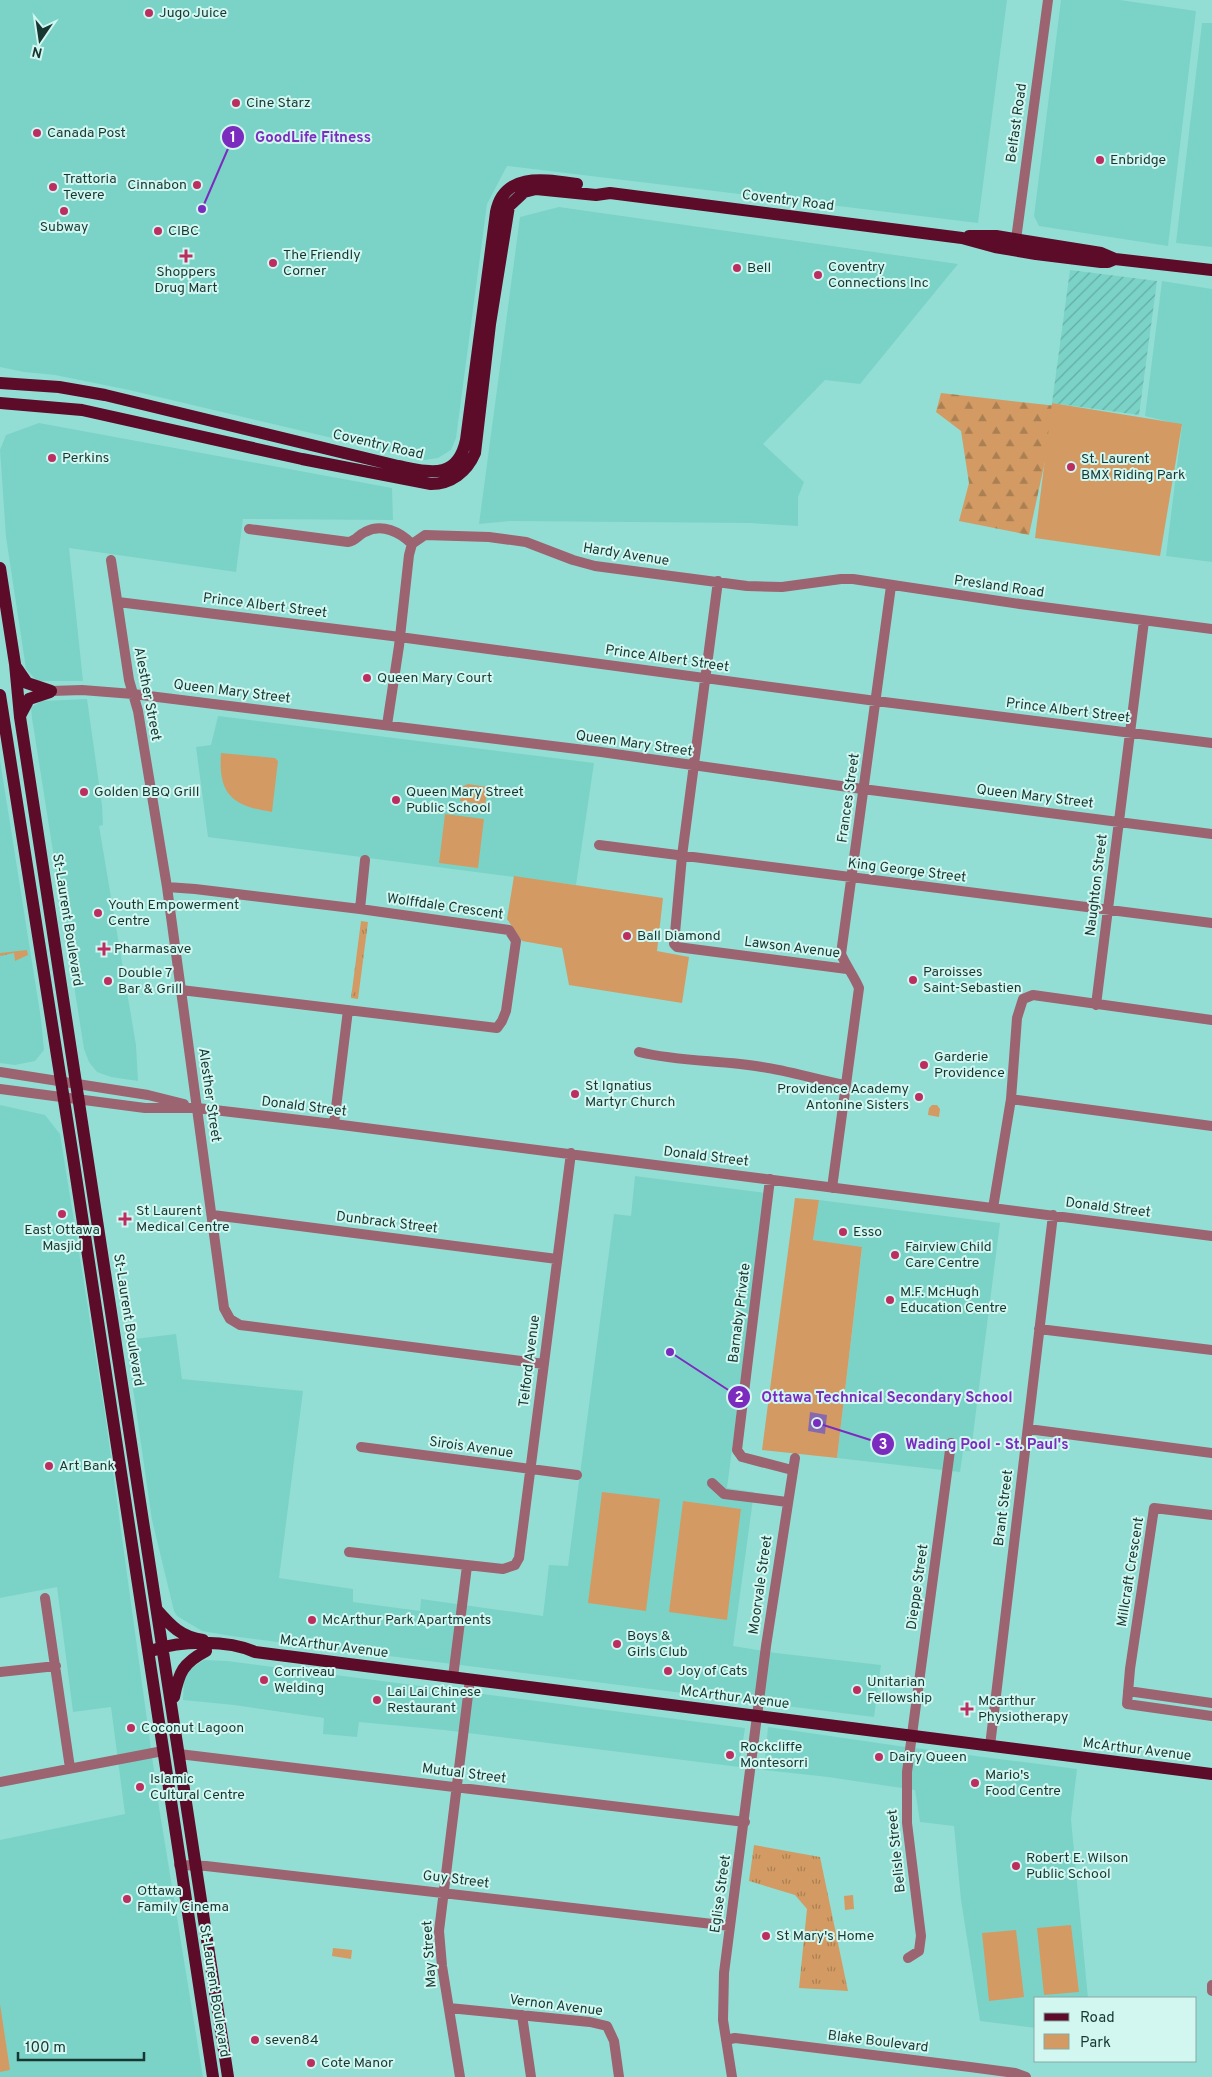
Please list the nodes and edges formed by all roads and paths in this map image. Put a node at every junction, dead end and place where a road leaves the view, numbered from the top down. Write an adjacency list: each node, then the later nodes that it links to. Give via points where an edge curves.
1 (1048, 0): 3 (street, Belfast Road)
2 (610, 193): 3 (main road, Coventry Road, via 962,238 988,236); 7 (main road, Coventry Road, via 598,187 542,179 530,180 507,190 500,199 466,440 457,461 442,471 398,466 128,400); 9 (main road, Coventry Road, via 596,195 536,188 524,192 509,206 475,453 464,470 444,483 430,484 302,459 102,414)
3 (1016, 245): 4 (main road, Coventry Road, via 1101,253 1115,259)
4 (1212, 270)
5 (0, 374): 7 (main road)
6 (0, 383): 7 (main road, Coventry Road)
7 (39, 385)
8 (0, 403): 9 (main road, Coventry Road)
9 (46, 407): 10 (main road, via 10,407)
10 (0, 412)
11 (249, 529): 12 (street, via 348,542 379,528 400,534)
12 (412, 544): 15 (street, Hardy Avenue, via 420,537 431,535 512,540 595,566); 22 (street)
13 (111, 560): 19 (street, Alesther Street)
14 (0, 568): 18 (main road, St-Laurent Boulevard)
15 (718, 581): 17 (street, Hardy Avenue); 24 (street)
16 (891, 586): 17 (street, Presland Road, via 841,579); 20 (street, Presland Road); 28 (street, Frances Street)
17 (782, 587)
18 (2, 596): 23 (main road, St-Laurent Boulevard)
19 (118, 602): 22 (street, Prince Albert Street); 27 (street, Alesther Street)
20 (1144, 621): 21 (street, Presland Road); 31 (street, Naughton Street)
21 (1212, 630)
22 (400, 637): 24 (street, Prince Albert Street); 30 (street)
23 (15, 664): 25 (main road, via 24,680); 29 (main road, St-Laurent Boulevard)
24 (706, 678): 28 (street, Prince Albert Street); 33 (street)
25 (51, 692): 27 (street, Queen Mary Street, via 82,690); 29 (main road, via 29,699)
26 (0, 694): 52 (main road, St-Laurent Boulevard)
27 (134, 694): 30 (street, Queen Mary Street); 41 (street, Alesther Street)
28 (876, 701): 31 (street, Prince Albert Street); 34 (street, Frances Street)
29 (20, 717): 53 (main road, St-Laurent Boulevard)
30 (387, 725): 33 (street, Queen Mary Street)
31 (1130, 733): 32 (street, Prince Albert Street); 35 (street, Naughton Street)
32 (1212, 743)
33 (695, 766): 34 (street, Queen Mary Street); 38 (street)
34 (864, 789): 35 (street, Queen Mary Street); 40 (street, Frances Street)
35 (1119, 822): 36 (street, Queen Mary Street); 43 (street, Naughton Street)
36 (1212, 834)
37 (599, 845): 38 (street, King George Street)
38 (682, 856): 40 (street, King George Street); 45 (street, Lawson Avenue, via 674,944 677,947)
39 (365, 860): 42 (street)
40 (852, 877): 43 (street, King George Street); 45 (street, Frances Street, via 842,954)
41 (167, 887): 42 (street, Wolffdale Crescent); 46 (street, Alesther Street)
42 (360, 909): 48 (street, Wolffdale Crescent, via 509,930 516,941 506,1011 497,1028)
43 (1108, 910): 44 (street, King George Street); 47 (street, Naughton Street)
44 (1212, 923)
45 (847, 969): 54 (street, Frances Street, via 859,988)
46 (181, 990): 48 (street, Wolffdale Crescent); 59 (street, Alesther Street)
47 (1096, 1004): 49 (street); 58 (street, via 1033,995 1024,999 1017,1018)
48 (348, 1010): 60 (street)
49 (1212, 1020)
50 (639, 1052): 54 (street, via 663,1058 763,1067)
51 (0, 1072): 52 (street, Donald Street)
52 (61, 1082): 53 (street, Donald Street); 56 (main road, St-Laurent Boulevard)
53 (76, 1084): 57 (main road, St-Laurent Boulevard); 59 (street, Donald Street, via 148,1095)
54 (845, 1085): 64 (street, Frances Street)
55 (0, 1089): 56 (street, Donald Street)
56 (63, 1096): 57 (street, Donald Street); 90 (main road, St-Laurent Boulevard)
57 (78, 1098): 59 (street, Donald Street, via 145,1108); 87 (main road, St-Laurent Boulevard)
58 (1011, 1099): 61 (street); 65 (street)
59 (197, 1108): 60 (street, Donald Street); 67 (street, Alesther Street)
60 (334, 1124): 62 (street, Donald Street)
61 (1212, 1126)
62 (571, 1153): 63 (street, Donald Street); 69 (street, Telford Avenue)
63 (770, 1179): 64 (street, Donald Street); 79 (street, Barnaby Private, via 737,1450 742,1457)
64 (832, 1188): 65 (street, Donald Street)
65 (993, 1208): 66 (street, Donald Street)
66 (1053, 1215): 68 (street, Donald Street); 70 (street, Brant Street)
67 (213, 1216): 69 (street, Dunbrack Street); 72 (street, Alesther Street, via 224,1308 230,1320 240,1324)
68 (1212, 1236)
69 (557, 1259): 72 (street, Telford Avenue)
70 (1039, 1329): 71 (street); 73 (street, Brant Street)
71 (1212, 1350)
72 (544, 1364): 78 (street, Telford Avenue)
73 (1028, 1430): 76 (street); 103 (street, Brant Street)
74 (951, 1443): 102 (street, Dieppe Street)
75 (361, 1447): 78 (street, Sirois Avenue)
76 (1212, 1453)
77 (795, 1458): 79 (street, Moorvale Street)
78 (530, 1470): 80 (street, Sirois Avenue); 85 (street, Telford Avenue, via 519,1558 515,1565 509,1568)
79 (792, 1470): 82 (street, Moorvale Street)
80 (577, 1475)
81 (712, 1483): 82 (street, via 724,1494)
82 (787, 1502): 100 (street, Moorvale Street)
83 (1209, 1514): 97 (street, Millcraft Crescent, via 1154,1508)
84 (349, 1552): 85 (street)
85 (467, 1566): 95 (street)
86 (45, 1598): 93 (street)
87 (158, 1610): 88 (main road, via 182,1634); 89 (main road, St-Laurent Boulevard)
88 (220, 1644): 89 (main road, McArthur Avenue); 92 (main road, McArthur Avenue, via 242,1646)
89 (163, 1651): 90 (main road, McArthur Avenue); 91 (main road, McArthur Avenue); 99 (main road, St-Laurent Boulevard)
90 (147, 1652): 104 (main road, St-Laurent Boulevard)
91 (206, 1652): 92 (main road, McArthur Avenue); 99 (main road, via 183,1667)
92 (255, 1652): 95 (main road, McArthur Avenue)
93 (56, 1666): 94 (street); 106 (street)
94 (0, 1672)
95 (453, 1677): 96 (main road, McArthur Avenue)
96 (470, 1679): 100 (main road, McArthur Avenue); 109 (street, May Street)
97 (1128, 1691): 98 (street); 101 (street, via 1127,1704)
98 (1212, 1703)
99 (172, 1704): 105 (main road, St-Laurent Boulevard)
100 (758, 1716): 102 (main road, McArthur Avenue); 110 (street, Eglise Street)
101 (1212, 1716)
102 (912, 1736): 103 (main road, McArthur Avenue); 115 (street, Belisle Street, via 906,1814 921,1936 919,1951)
103 (990, 1746): 107 (main road, McArthur Avenue)
104 (163, 1751): 106 (street); 111 (main road, St-Laurent Boulevard)
105 (179, 1754): 109 (street, Mutual Street); 112 (main road, St-Laurent Boulevard)
106 (70, 1768): 108 (street)
107 (1212, 1774)
108 (0, 1782)
109 (455, 1787): 110 (street, Mutual Street); 113 (street, May Street)
110 (745, 1822): 114 (street, Eglise Street)
111 (179, 1865): 112 (street, Guy Street); 121 (main road, St-Laurent Boulevard)
112 (195, 1865): 113 (street, Guy Street); 122 (main road, St-Laurent Boulevard)
113 (443, 1892): 114 (street, Guy Street); 118 (street, May Street, via 439,1931)
114 (730, 1926): 120 (street, Eglise Street, via 723,1999)
115 (908, 1958)
116 (1212, 1985): 117 (street)
117 (1212, 1991)
118 (449, 2008): 119 (street, Vernon Avenue); 123 (street, May Street)
119 (522, 2015): 124 (street); 125 (street, Vernon Avenue, via 607,2026 614,2041)
120 (726, 2040): 126 (street, Eglise Street); 127 (street, Blake Boulevard, via 735,2038 1008,2072)
121 (213, 2077)
122 (228, 2077)
123 (460, 2077)
124 (531, 2077)
125 (619, 2077)
126 (732, 2077)
127 (1026, 2077)

